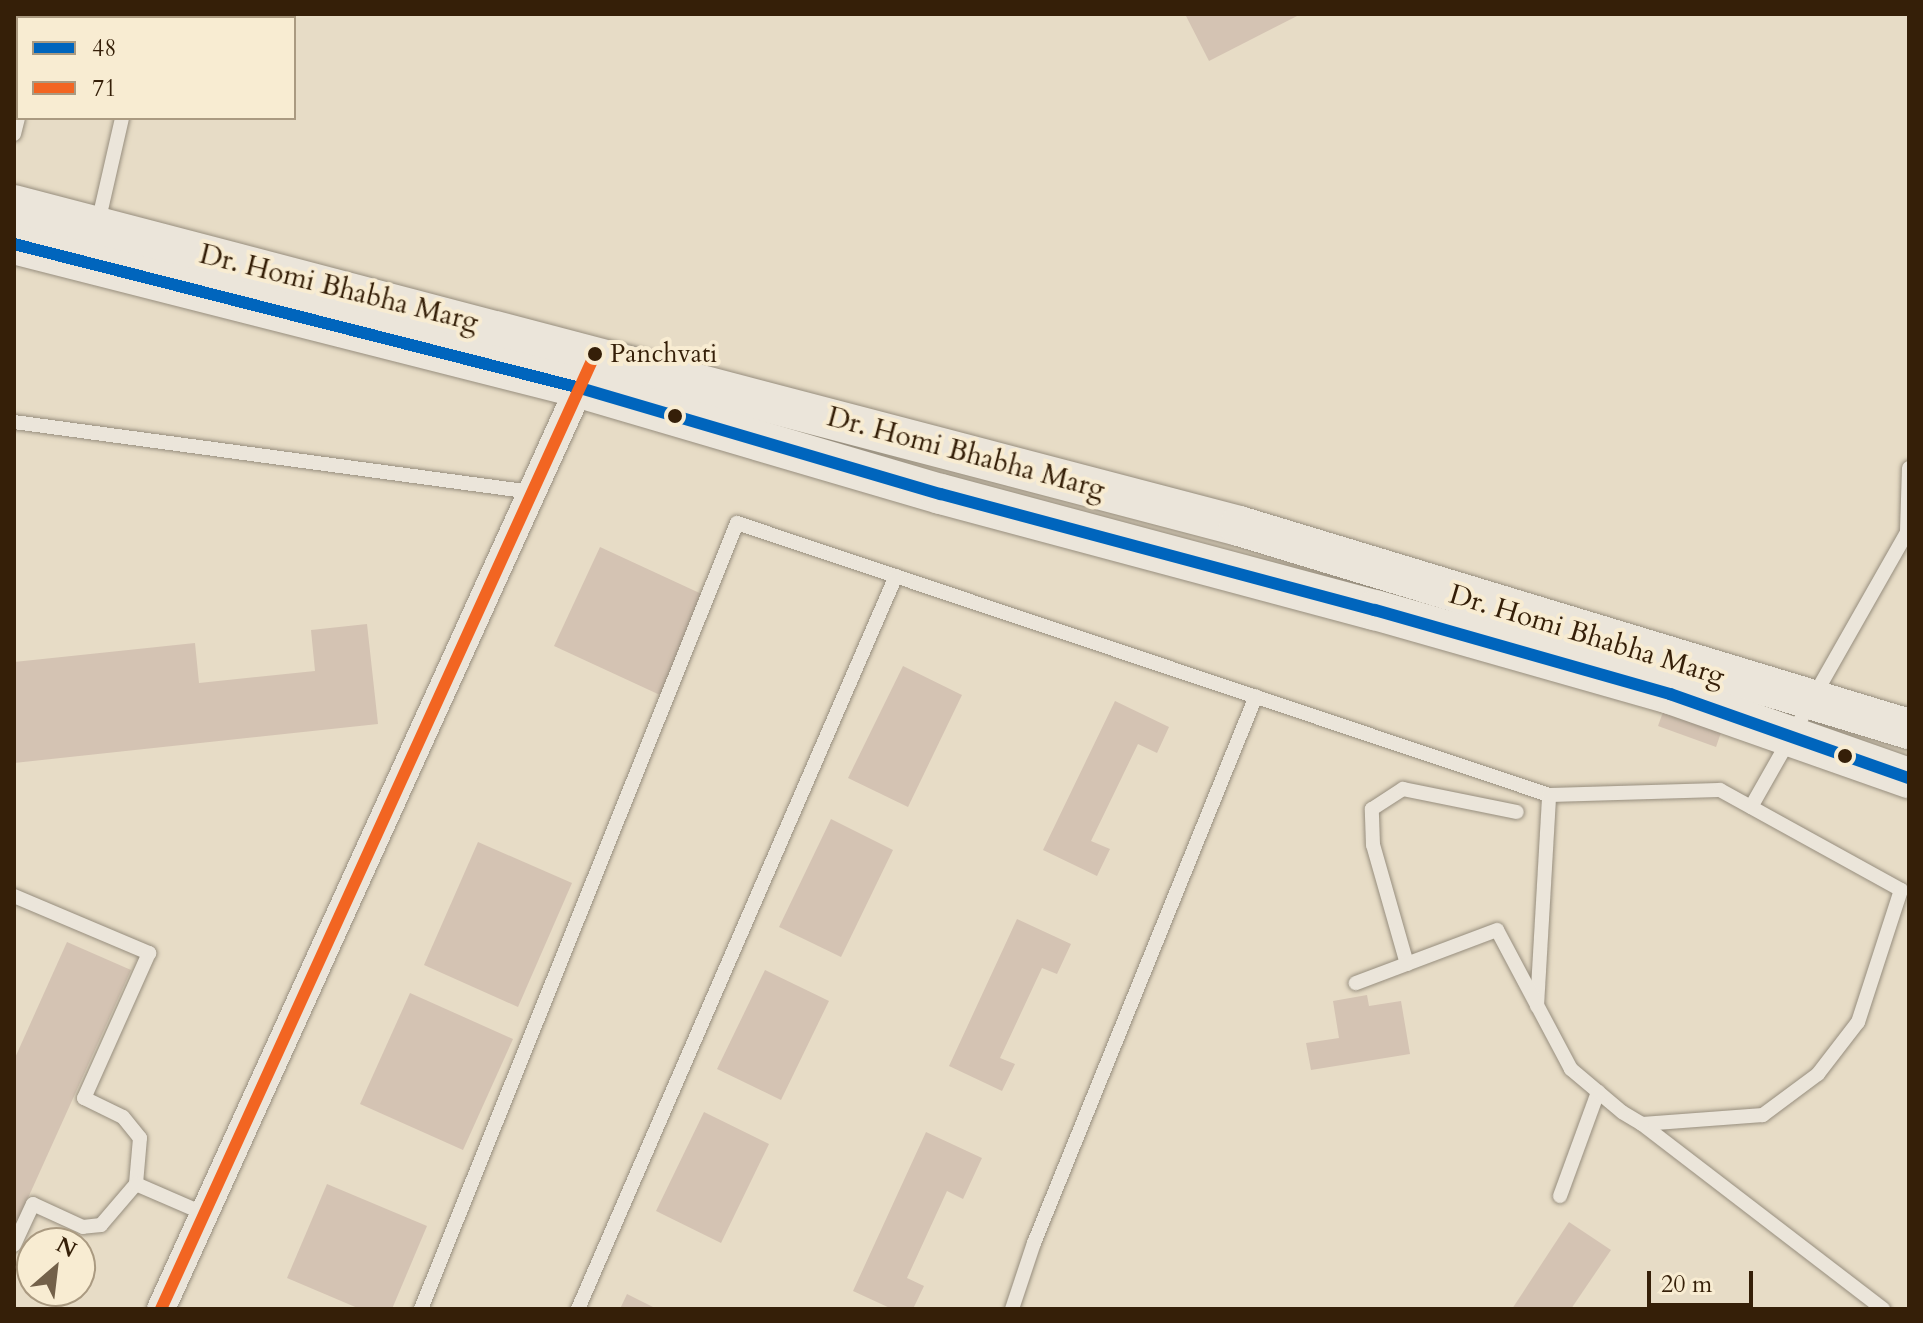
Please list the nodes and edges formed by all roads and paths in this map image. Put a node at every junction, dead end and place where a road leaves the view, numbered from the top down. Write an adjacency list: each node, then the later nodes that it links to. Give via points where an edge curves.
1 (122, 120): 4 (lane)
2 (14, 205): 4 (main road, Dr. Homi Bhabha Marg)
3 (14, 244): 4 (main road, Dr. Homi Bhabha Marg)
4 (94, 244): 5 (main road, Dr. Homi Bhabha Marg)
5 (587, 371): 8 (street); 12 (main road, Dr. Homi Bhabha Marg, via 1239,526); 14 (main road, Dr. Homi Bhabha Marg, via 941,494 1670,694)
6 (14, 422): 8 (lane)
7 (1909, 468): 9 (lane)
8 (532, 492): 28 (street)
9 (1908, 530): 12 (lane)
10 (896, 576): 11 (lane); 31 (lane, via 737,523); 32 (lane)
11 (1256, 696): 16 (lane); 33 (lane)
12 (1814, 703): 13 (main road, Dr. Homi Bhabha Marg); 14 (lane)
13 (1909, 729)
14 (1793, 738): 15 (main road, Dr. Homi Bhabha Marg); 17 (lane)
15 (1909, 778)
16 (1549, 795): 17 (lane, via 1720,790); 23 (lane)
17 (1751, 807): 19 (lane)
18 (1517, 812): 21 (lane, via 1403,789 1372,809 1373,845)
19 (1905, 892): 25 (lane, via 1858,1022 1818,1074 1763,1115)
20 (14, 896): 26 (lane, via 149,953 84,1098 123,1117 140,1138)
21 (1407, 964): 22 (lane); 23 (lane, via 1497,930)
22 (1356, 983)
23 (1537, 1007): 24 (lane, via 1571,1069)
24 (1598, 1092): 25 (lane); 27 (lane)
25 (1642, 1124): 34 (lane)
26 (136, 1184): 28 (lane); 29 (lane, via 101,1225 83,1227 33,1204)
27 (1560, 1196)
28 (205, 1214): 30 (street)
29 (14, 1245)
30 (161, 1309)
31 (421, 1309)
32 (578, 1309)
33 (1012, 1309)
34 (1883, 1309)

